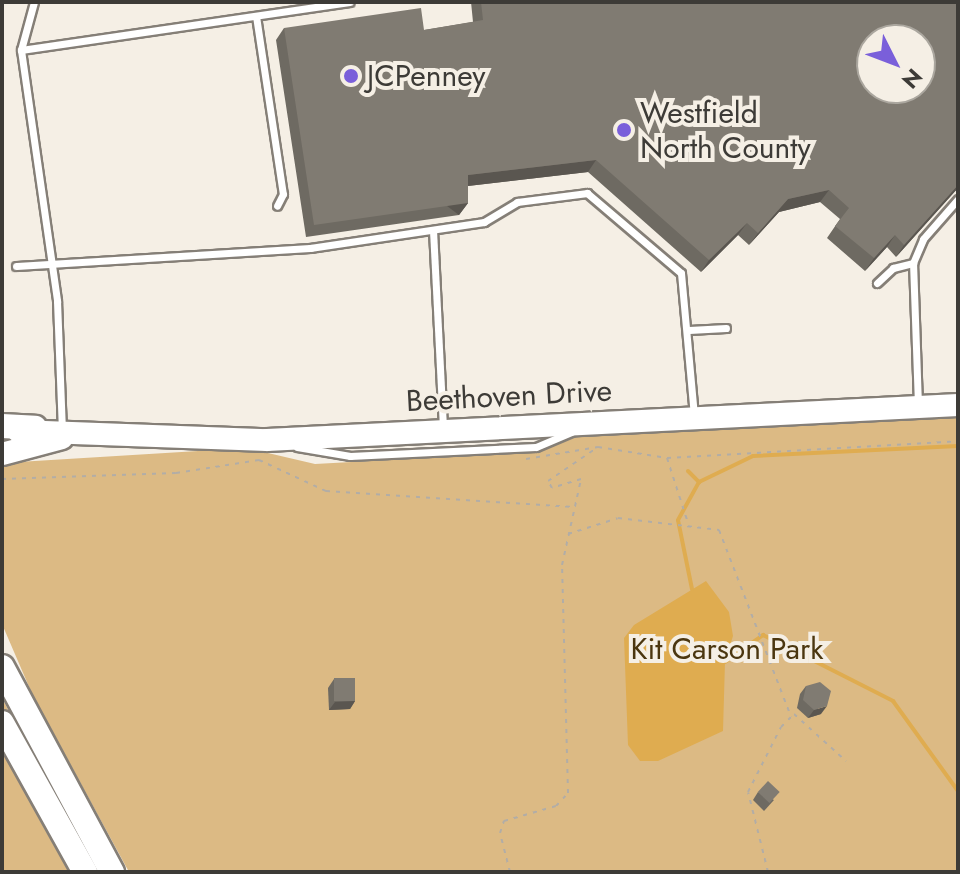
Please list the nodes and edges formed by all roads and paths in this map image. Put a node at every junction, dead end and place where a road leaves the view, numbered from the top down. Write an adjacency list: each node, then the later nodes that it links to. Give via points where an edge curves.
1 (34, 2): 4 (lane)
2 (350, 2): 3 (lane)
3 (256, 16): 4 (lane); 6 (lane, via 283,194)
4 (21, 50): 10 (lane)
5 (958, 199): 8 (lane, via 923,239)
6 (277, 206)
7 (433, 230): 10 (lane, via 310,248); 13 (lane, via 484,222 517,202 593,195 681,273); 20 (lane)
8 (913, 263): 11 (lane, via 893,268); 15 (lane)
9 (16, 266): 10 (lane)
10 (51, 266): 22 (lane)
11 (877, 283)
12 (726, 328): 13 (lane)
13 (689, 330): 16 (lane)
14 (958, 405): 15 (main road, Beethoven Drive)
15 (918, 407): 16 (main road, Beethoven Drive)
16 (694, 418): 17 (main road, Beethoven Drive)
17 (591, 422): 20 (main road, Beethoven Drive); 23 (lane, via 536,447 350,456)
18 (2, 426): 19 (main road)
19 (35, 428): 21 (main road, Beethoven Drive); 22 (main road, Beethoven Drive)
20 (443, 429): 23 (main road, Beethoven Drive)
21 (2, 433)
22 (62, 438): 23 (main road, Beethoven Drive); 25 (main road, Beethoven Drive)
23 (267, 440)
24 (958, 441): 26 (path)
25 (2, 454)
26 (667, 458): 28 (path, via 598,447 548,481 552,488 581,479); 29 (path)
27 (2, 479): 28 (path, via 176,473 259,460 326,491)
28 (573, 507): 30 (path)
29 (687, 521): 30 (path, via 618,518); 32 (path, via 719,530 733,552)
30 (567, 534): 37 (path, via 568,793 556,806 504,821 500,833)
31 (2, 667): 36 (main road)
32 (791, 717): 34 (path); 38 (path, via 748,792)
33 (2, 723): 35 (main road)
34 (846, 761)
35 (85, 872)
36 (112, 872)
37 (510, 872)
38 (768, 872)

